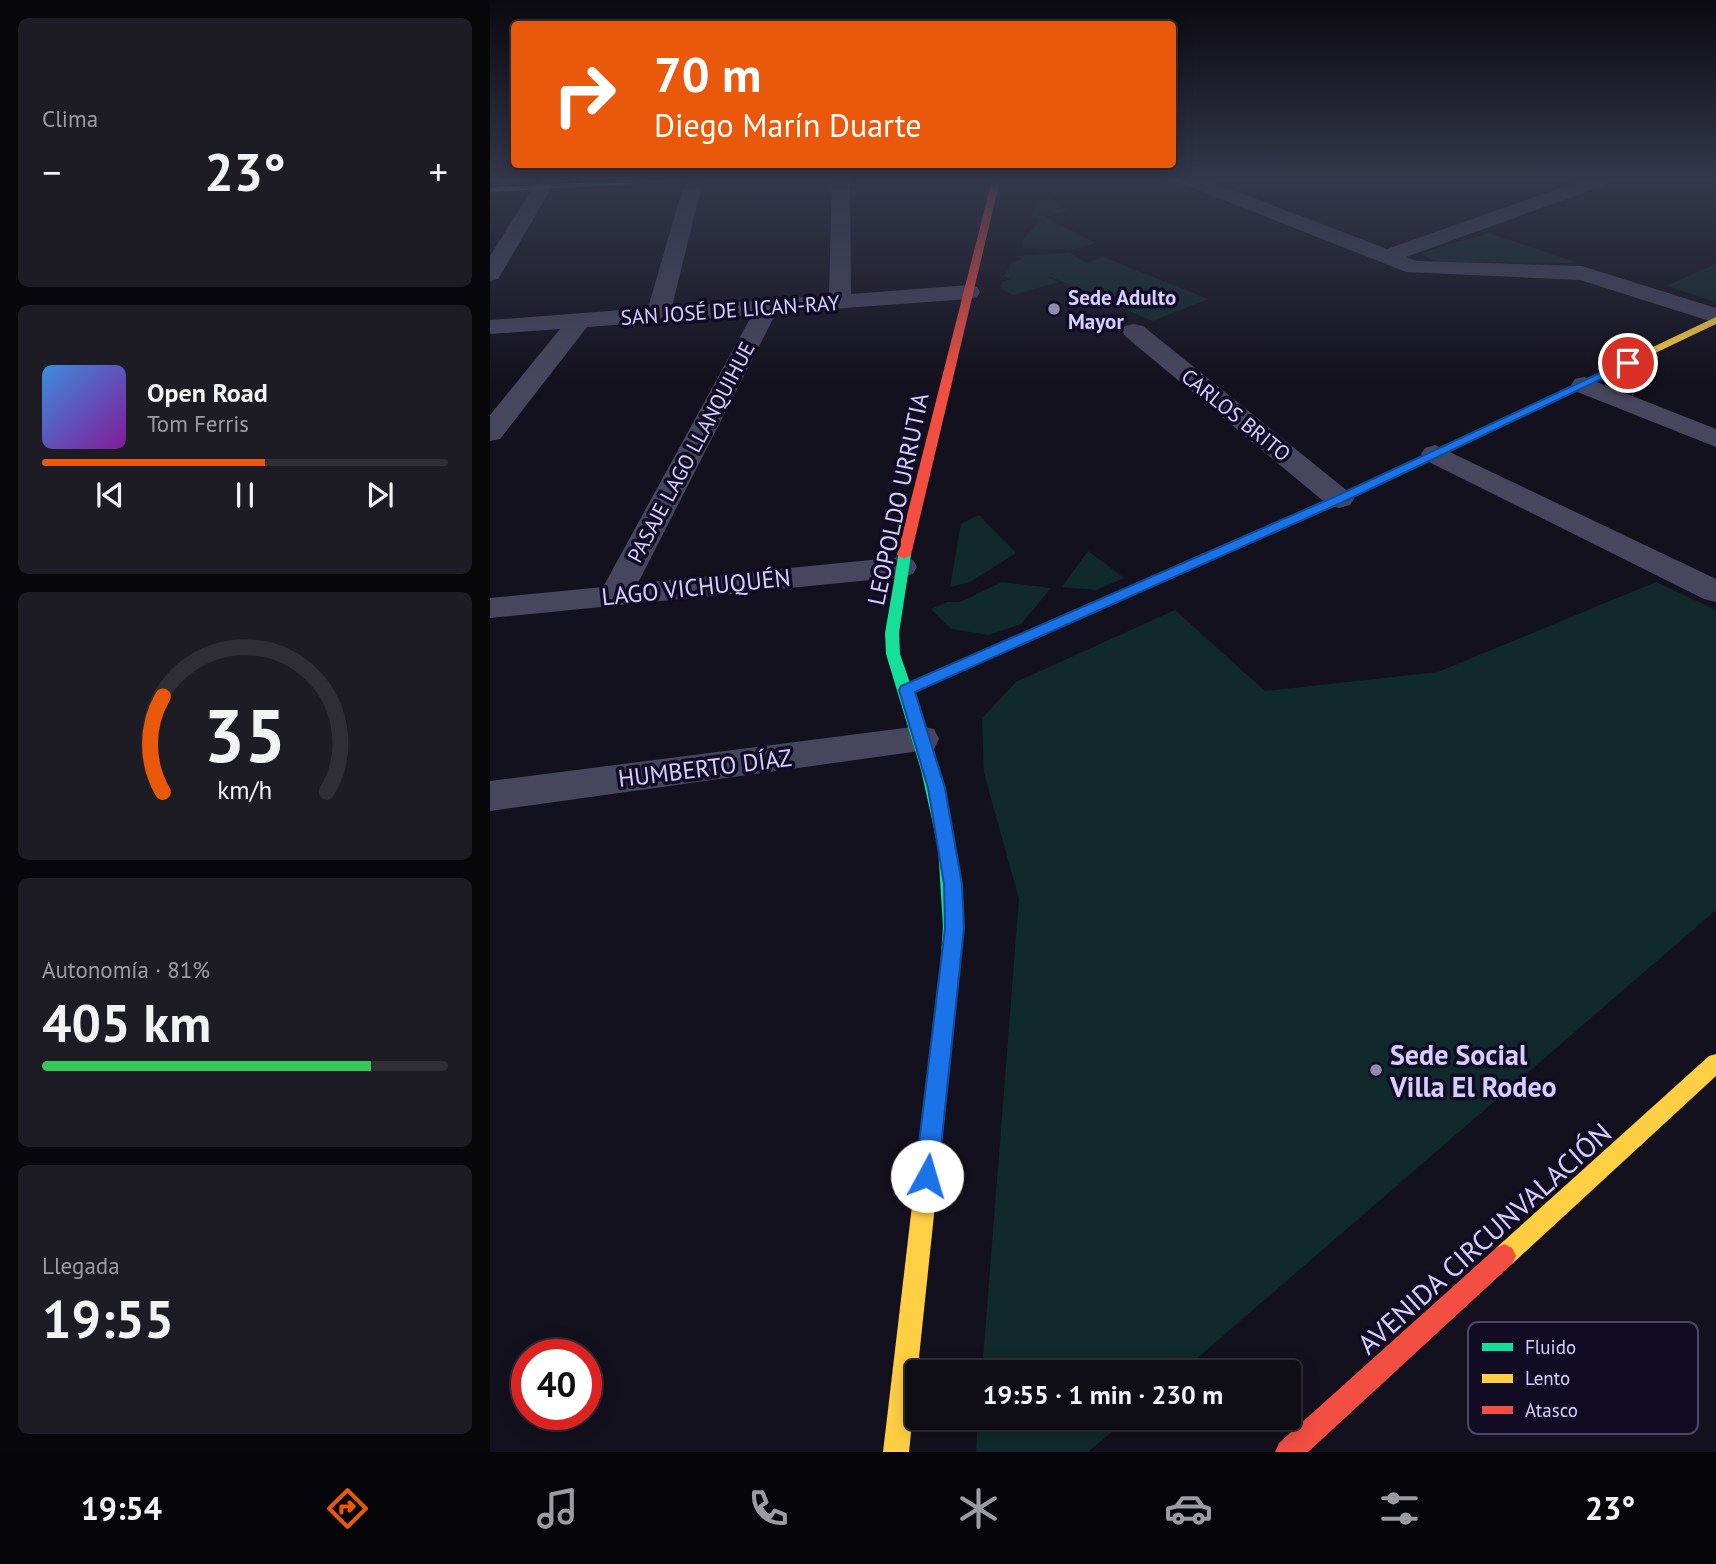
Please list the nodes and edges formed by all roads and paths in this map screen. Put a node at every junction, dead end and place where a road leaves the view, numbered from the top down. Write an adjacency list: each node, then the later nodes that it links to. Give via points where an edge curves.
1 (506, 248): 8 (street)
2 (676, 248): 12 (street)
3 (840, 248): 10 (street)
4 (980, 248): 9 (street, LEOPOLDO URRUTIA)
5 (1362, 248): 7 (street)
6 (1411, 248): 7 (street)
7 (1385, 257): 13 (street, via 1438,270 1582,273)
8 (490, 274)
9 (969, 292): 10 (street, SAN JOSÉ DE LICAN-RAY); 22 (street, LEOPOLDO URRUTIA)
10 (840, 303): 11 (street, SAN JOSÉ DE LICAN-RAY)
11 (767, 308): 12 (street, SAN JOSÉ DE LICAN-RAY); 24 (street, PASAJE LAGO LLANQUIHUE)
12 (658, 316): 14 (street, SAN JOSÉ DE LICAN-RAY)
13 (1716, 318): 17 (street)
14 (579, 321): 15 (street, SAN JOSÉ DE LICAN-RAY); 18 (street)
15 (490, 327)
16 (1134, 331): 21 (street, CARLOS BRITO)
17 (1584, 384): 19 (street); 20 (street)
18 (490, 433)
19 (1716, 439)
20 (1435, 454): 21 (street); 23 (street)
21 (1339, 499): 26 (street)
22 (901, 566): 24 (street, LAGO VICHUQUÉN); 26 (street, LEOPOLDO URRUTIA, via 893,654)
23 (1716, 592)
24 (615, 595): 25 (street, LAGO VICHUQUÉN)
25 (490, 608)
26 (907, 690): 27 (street, LEOPOLDO URRUTIA)
27 (920, 739): 28 (street, HUMBERTO DÍAZ); 30 (street, LEOPOLDO URRUTIA, via 948,844 955,928)
28 (490, 796)
29 (1716, 1063): 31 (street, AVENIDA CIRCUNVALACIÓN)
30 (896, 1452)
31 (1288, 1452)

